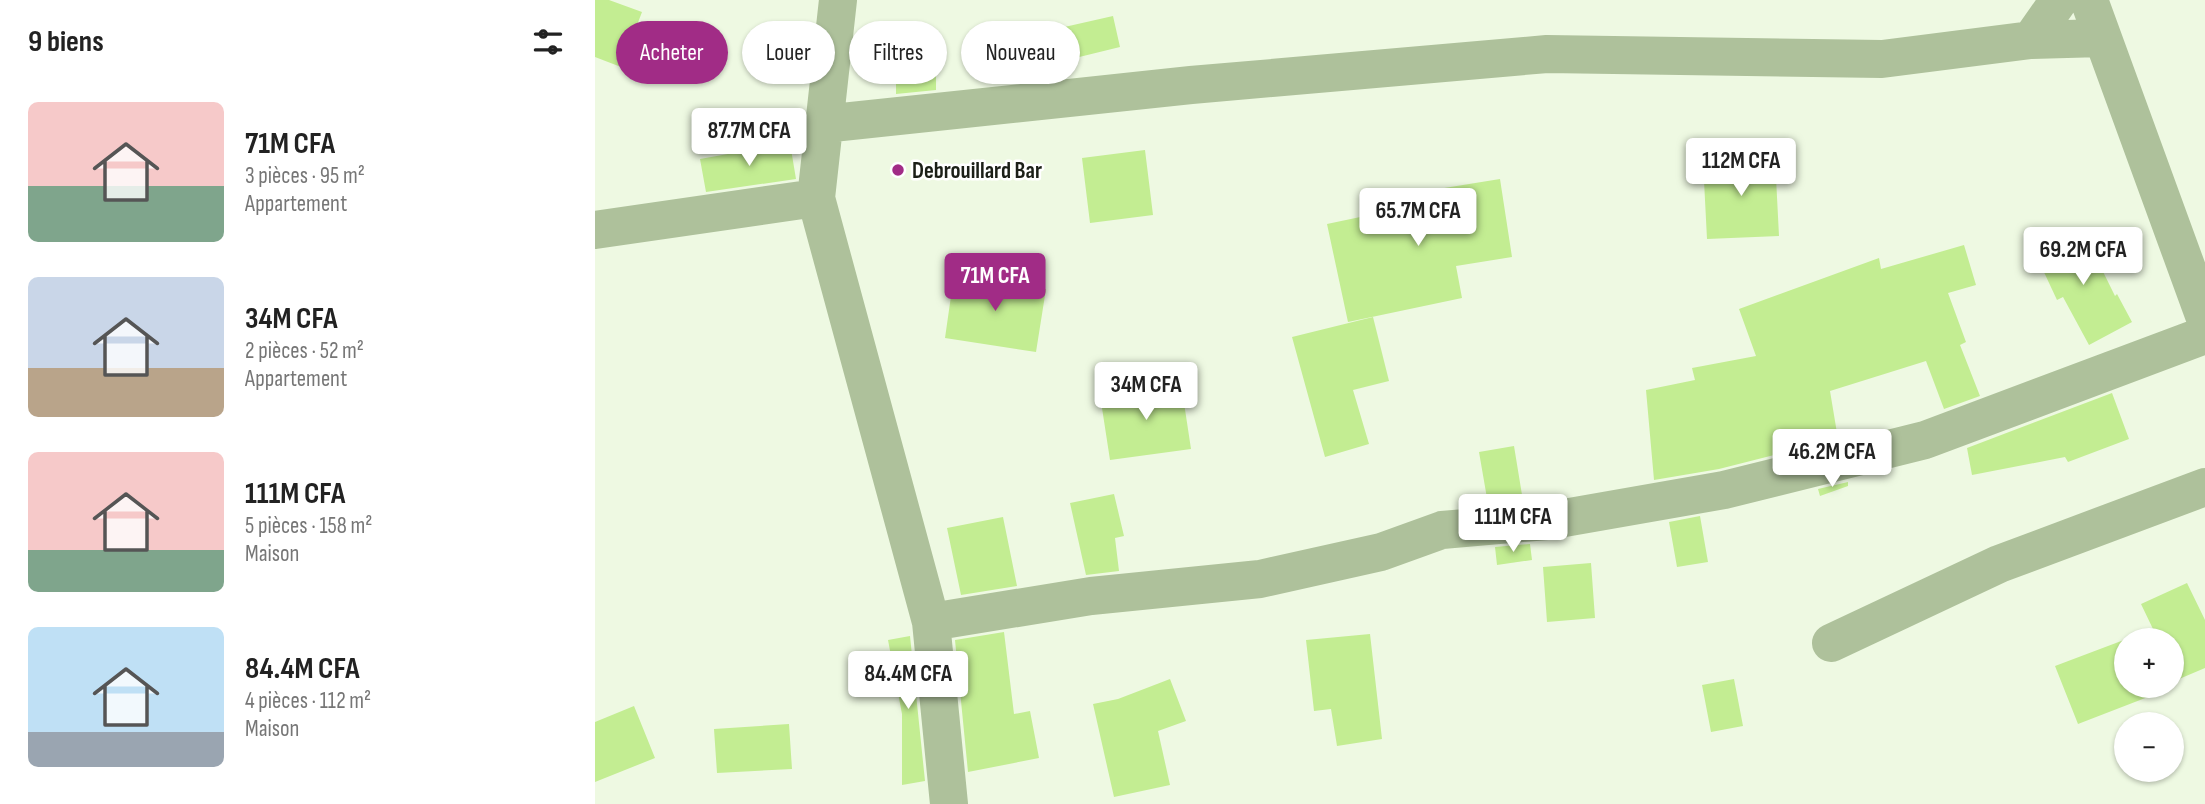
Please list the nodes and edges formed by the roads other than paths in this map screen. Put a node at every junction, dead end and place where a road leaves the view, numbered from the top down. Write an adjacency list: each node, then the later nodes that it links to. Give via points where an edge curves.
1 (838, 0): 6 (street)
2 (2059, 0): 5 (street)
3 (2088, 0): 4 (street)
4 (2102, 38): 5 (street); 9 (street)
5 (2031, 40): 6 (street, via 1882,59 1547,54)
6 (823, 124): 7 (street)
7 (816, 198): 8 (street); 12 (street)
8 (595, 230)
9 (2205, 318)
10 (2205, 335): 12 (street, via 1925,440 1724,490 1547,521 1442,530 1381,552 1260,579 1091,596)
11 (2205, 487): 13 (street, via 1999,564)
12 (931, 622): 14 (street)
13 (1831, 643)
14 (949, 804)

